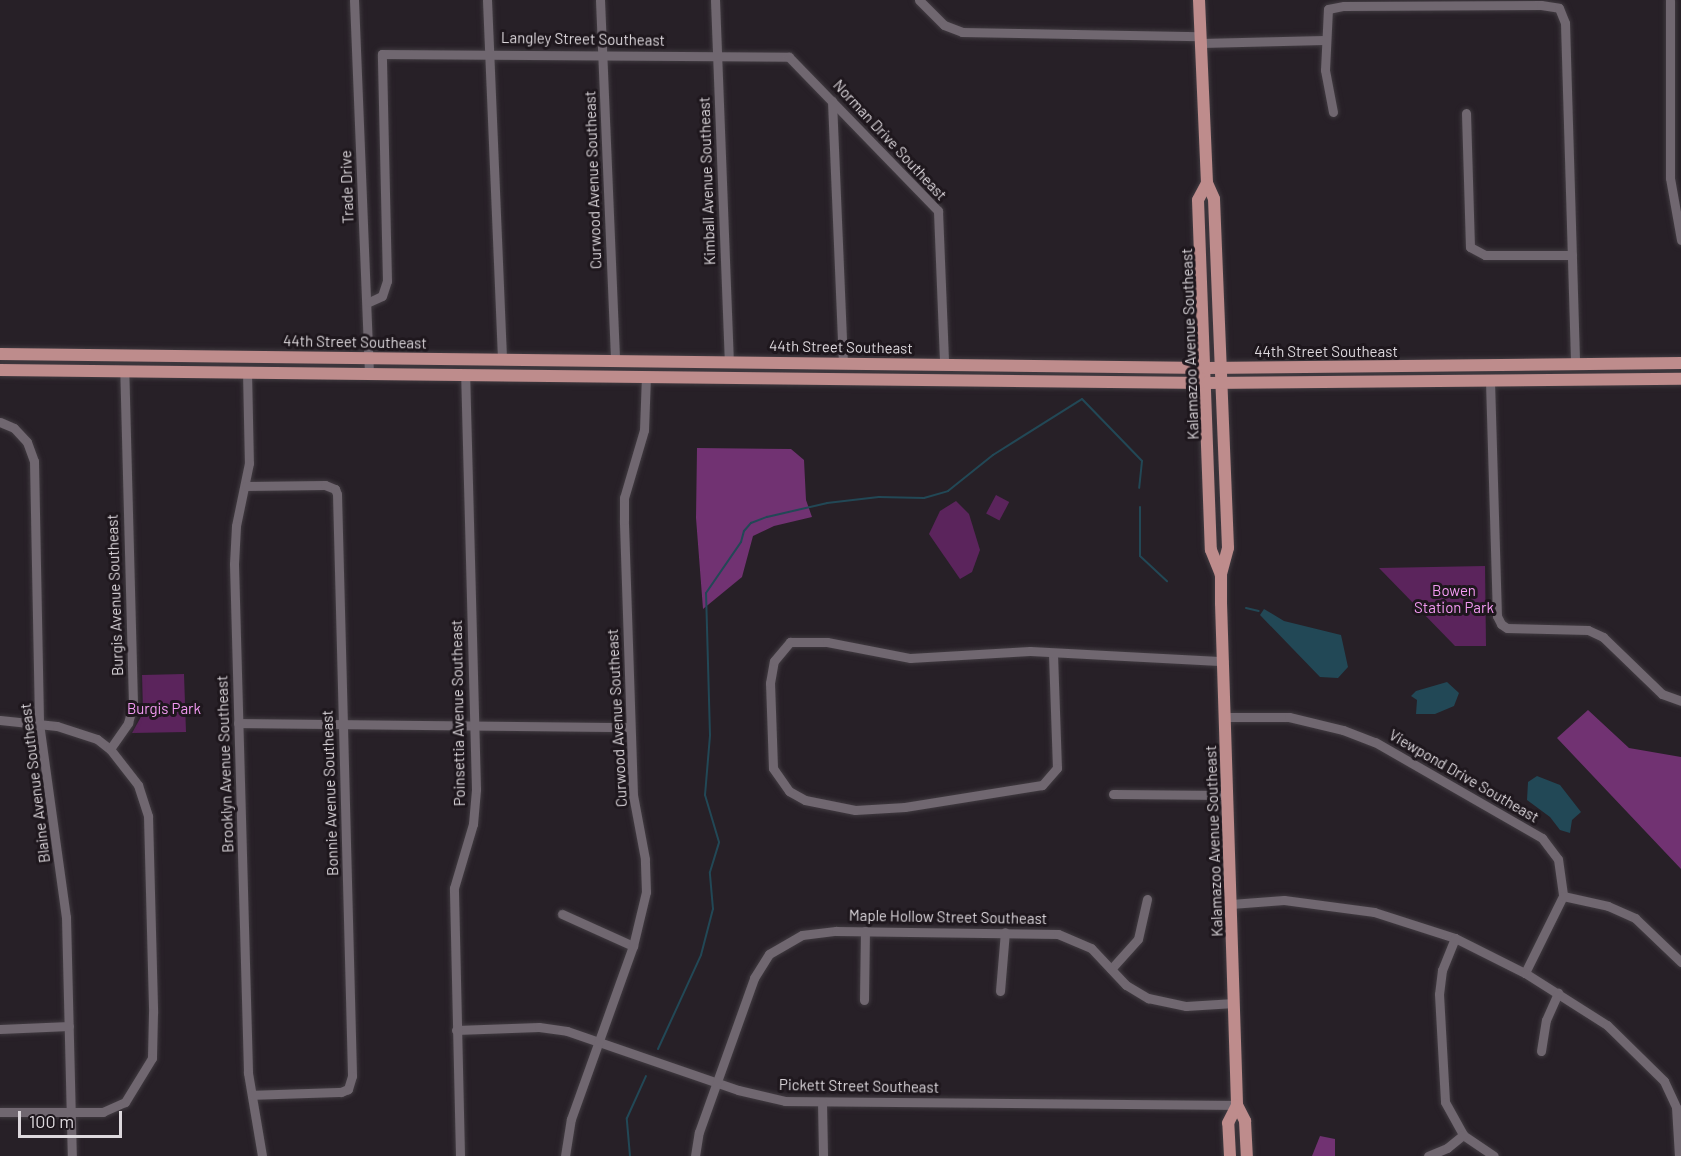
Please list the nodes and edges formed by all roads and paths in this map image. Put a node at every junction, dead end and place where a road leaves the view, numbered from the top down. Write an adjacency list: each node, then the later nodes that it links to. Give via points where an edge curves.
1 (354, 0): 22 (street, Trade Drive)
2 (486, 0): 10 (street)
3 (600, 0): 11 (street, Curwood Avenue Southeast)
4 (714, 0): 12 (street, Kimball Avenue Southeast)
5 (919, 0): 8 (street, via 941,22 956,30)
6 (1199, 0): 8 (main road, Kalamazoo Avenue Southeast)
7 (1670, 0): 20 (street, via 1670,178)
8 (1200, 40): 9 (street); 17 (main road, Kalamazoo Avenue Southeast)
9 (1324, 40): 15 (street); 21 (street, via 1328,9 1344,6 1559,8 1565,23)
10 (489, 54): 11 (street, Langley Street Southeast); 22 (street, Langley Street Southeast, via 386,52 379,58 387,281 382,296); 27 (street)
11 (603, 55): 12 (street, Langley Street Southeast); 28 (street, Curwood Avenue Southeast)
12 (717, 56): 13 (street, Langley Street Southeast); 30 (street, Kimball Avenue Southeast)
13 (789, 57): 14 (street, Norman Drive Southeast)
14 (832, 101): 32 (street); 33 (street, Norman Drive Southeast, via 938,211)
15 (1333, 112)
16 (1466, 112): 21 (street, via 1470,247 1485,255)
17 (1207, 183): 18 (main road, Kalamazoo Avenue Southeast, via 1198,200); 19 (main road, Kalamazoo Avenue Southeast, via 1214,199)
18 (1199, 214): 19 (main road, via 1208,214); 40 (main road, Kalamazoo Avenue Southeast)
19 (1215, 231): 41 (main road, Kalamazoo Avenue Southeast)
20 (1681, 240)
21 (1572, 255): 36 (street)
22 (369, 302): 26 (street, Trade Drive)
23 (0, 354): 24 (main road, 44th Street Southeast)
24 (64, 355): 25 (main road, 44th Street Southeast); 43 (main road)
25 (150, 355): 26 (main road, 44th Street Southeast); 44 (main road, via 131,361)
26 (369, 356): 27 (main road, 44th Street Southeast); 46 (street, Trade Drive)
27 (495, 358): 28 (main road, 44th Street Southeast); 47 (main road, via 472,363)
28 (615, 359): 29 (main road, 44th Street Southeast); 48 (main road, via 610,368)
29 (671, 360): 30 (main road, 44th Street Southeast); 49 (main road, via 654,365)
30 (729, 362): 31 (main road, 44th Street Southeast)
31 (815, 362): 32 (main road, 44th Street Southeast); 50 (main road, via 803,368)
32 (843, 362): 33 (main road, 44th Street Southeast)
33 (945, 363): 35 (main road, 44th Street Southeast); 51 (main road, via 935,375)
34 (1681, 363): 36 (main road, 44th Street Southeast)
35 (971, 364): 37 (main road, 44th Street Southeast); 52 (main road, via 957,370)
36 (1575, 364): 39 (main road, 44th Street Southeast)
37 (1067, 365): 40 (main road, 44th Street Southeast); 54 (main road, via 1055,370)
38 (1464, 365): 39 (main road, 44th Street Southeast); 41 (main road, 44th Street Southeast); 55 (main road)
39 (1515, 365): 56 (main road, via 1495,371)
40 (1207, 368): 41 (main road, 44th Street Southeast); 57 (main road, Kalamazoo Avenue Southeast)
41 (1221, 368): 58 (main road, Kalamazoo Avenue Southeast)
42 (0, 370): 43 (main road, 44th Street Southeast)
43 (46, 370): 44 (main road, 44th Street Southeast)
44 (124, 371): 45 (main road, 44th Street Southeast); 74 (street, Burgis Avenue Southeast, via 133,704 128,723)
45 (247, 371): 46 (main road, 44th Street Southeast); 60 (street, Brooklyn Avenue Southeast)
46 (369, 373): 47 (main road, 44th Street Southeast)
47 (465, 374): 48 (main road, 44th Street Southeast); 72 (street, Poinsettia Avenue Southeast)
48 (596, 375): 49 (main road, 44th Street Southeast)
49 (646, 376): 50 (main road, 44th Street Southeast); 73 (street, Curwood Avenue Southeast, via 644,430 624,498)
50 (798, 377): 51 (main road, 44th Street Southeast)
51 (925, 378): 52 (main road, 44th Street Southeast)
52 (951, 379): 54 (main road, 44th Street Southeast)
53 (1681, 379): 56 (main road, 44th Street Southeast)
54 (1049, 380): 57 (main road, 44th Street Southeast)
55 (1444, 381): 56 (main road, 44th Street Southeast); 58 (main road, 44th Street Southeast)
56 (1490, 381): 66 (street, via 1497,616 1507,628 1577,628 1595,633 1662,694)
57 (1207, 382): 58 (main road, 44th Street Southeast); 61 (main road, Kalamazoo Avenue Southeast)
58 (1221, 382): 62 (main road, Kalamazoo Avenue Southeast)
59 (0, 422): 70 (street, Blaine Avenue Southeast, via 14,428 27,442 34,461)
60 (246, 486): 69 (street, Bonnie Avenue Southeast, via 325,485 335,489); 71 (street, Brooklyn Avenue Southeast, via 234,543)
61 (1210, 513): 62 (main road, via 1215,532); 63 (main road, Kalamazoo Avenue Southeast, via 1211,550)
62 (1227, 534): 63 (main road, Kalamazoo Avenue Southeast, via 1228,550)
63 (1221, 575): 65 (main road, Kalamazoo Avenue Southeast)
64 (1053, 654): 64 (street, via 1000,652 910,658 827,642 790,642 774,661 770,683 773,768 778,780 805,800 855,810 905,807 1042,785 1057,768); 65 (street)
65 (1224, 661): 67 (main road, Kalamazoo Avenue Southeast)
66 (1681, 701)
67 (1225, 717): 76 (main road, Kalamazoo Avenue Southeast); 77 (street, Viewpond Drive Southeast, via 1290,717 1375,742 1542,838 1558,859)
68 (0, 720): 70 (street)
69 (342, 722): 71 (street); 72 (street); 98 (street, Bonnie Avenue Southeast, via 351,1085 341,1092)
70 (39, 723): 74 (street, via 77,731); 92 (street, Blaine Avenue Southeast, via 66,916)
71 (238, 723): 98 (street, Brooklyn Avenue Southeast)
72 (475, 725): 73 (street); 94 (street, Poinsettia Avenue Southeast, via 475,811 454,888)
73 (630, 727): 84 (street, Curwood Avenue Southeast, via 633,795 647,875 643,914)
74 (110, 749): 101 (street, via 138,785 147,816 152,1058 125,1102 103,1112)
75 (1113, 794): 76 (street)
76 (1227, 795): 79 (main road, Kalamazoo Avenue Southeast)
77 (1563, 896): 85 (street, via 1608,906 1635,918); 87 (street)
78 (1147, 899): 86 (street, via 1137,942)
79 (1231, 904): 83 (street, via 1284,900 1321,903 1374,912); 91 (main road, Kalamazoo Avenue Southeast)
80 (562, 914): 84 (street)
81 (865, 931): 82 (street, Maple Hollow Street Southeast); 90 (street); 97 (street, Maple Hollow Street Southeast, via 818,932 784,943 769,954 754,978)
82 (1005, 932): 86 (street, Maple Hollow Street Southeast, via 1058,934 1076,939); 88 (street)
83 (1455, 938): 87 (street); 103 (street, via 1442,970 1439,1008 1445,1102)
84 (633, 946): 95 (street, Curwood Avenue Southeast)
85 (1681, 962)
86 (1111, 969): 91 (street, Maple Hollow Street Southeast, via 1126,985 1154,1000 1186,1006)
87 (1525, 973): 89 (street)
88 (1000, 991)
89 (1558, 993): 96 (street, via 1546,1020); 114 (street, via 1607,1025 1664,1081 1676,1107)
90 (864, 1000)
91 (1234, 1003): 100 (main road, Kalamazoo Avenue Southeast)
92 (69, 1026): 93 (street); 101 (street, Blaine Avenue Southeast)
93 (0, 1029)
94 (456, 1030): 95 (street, Pickett Street Southeast, via 539,1027); 106 (street, Poinsettia Avenue Southeast)
95 (598, 1041): 97 (street, Pickett Street Southeast); 107 (street, Curwood Avenue Southeast, via 571,1119)
96 (1541, 1051)
97 (716, 1083): 99 (street, Pickett Street Southeast, via 770,1099); 108 (street)
98 (252, 1095): 105 (street, Brooklyn Avenue Southeast)
99 (822, 1102): 100 (street, Pickett Street Southeast); 109 (street)
100 (1237, 1105): 110 (main road, Kalamazoo Avenue Southeast, via 1228,1123); 111 (main road, Kalamazoo Avenue Southeast, via 1245,1121)
101 (71, 1111): 102 (street); 104 (street, Blaine Avenue Southeast)
102 (0, 1112)
103 (1463, 1135): 112 (street, via 1448,1148); 113 (street)
104 (72, 1156)
105 (262, 1156)
106 (460, 1156)
107 (565, 1156)
108 (695, 1156)
109 (823, 1156)
110 (1230, 1156)
111 (1247, 1156)
112 (1428, 1156)
113 (1494, 1156)
114 (1679, 1156)

